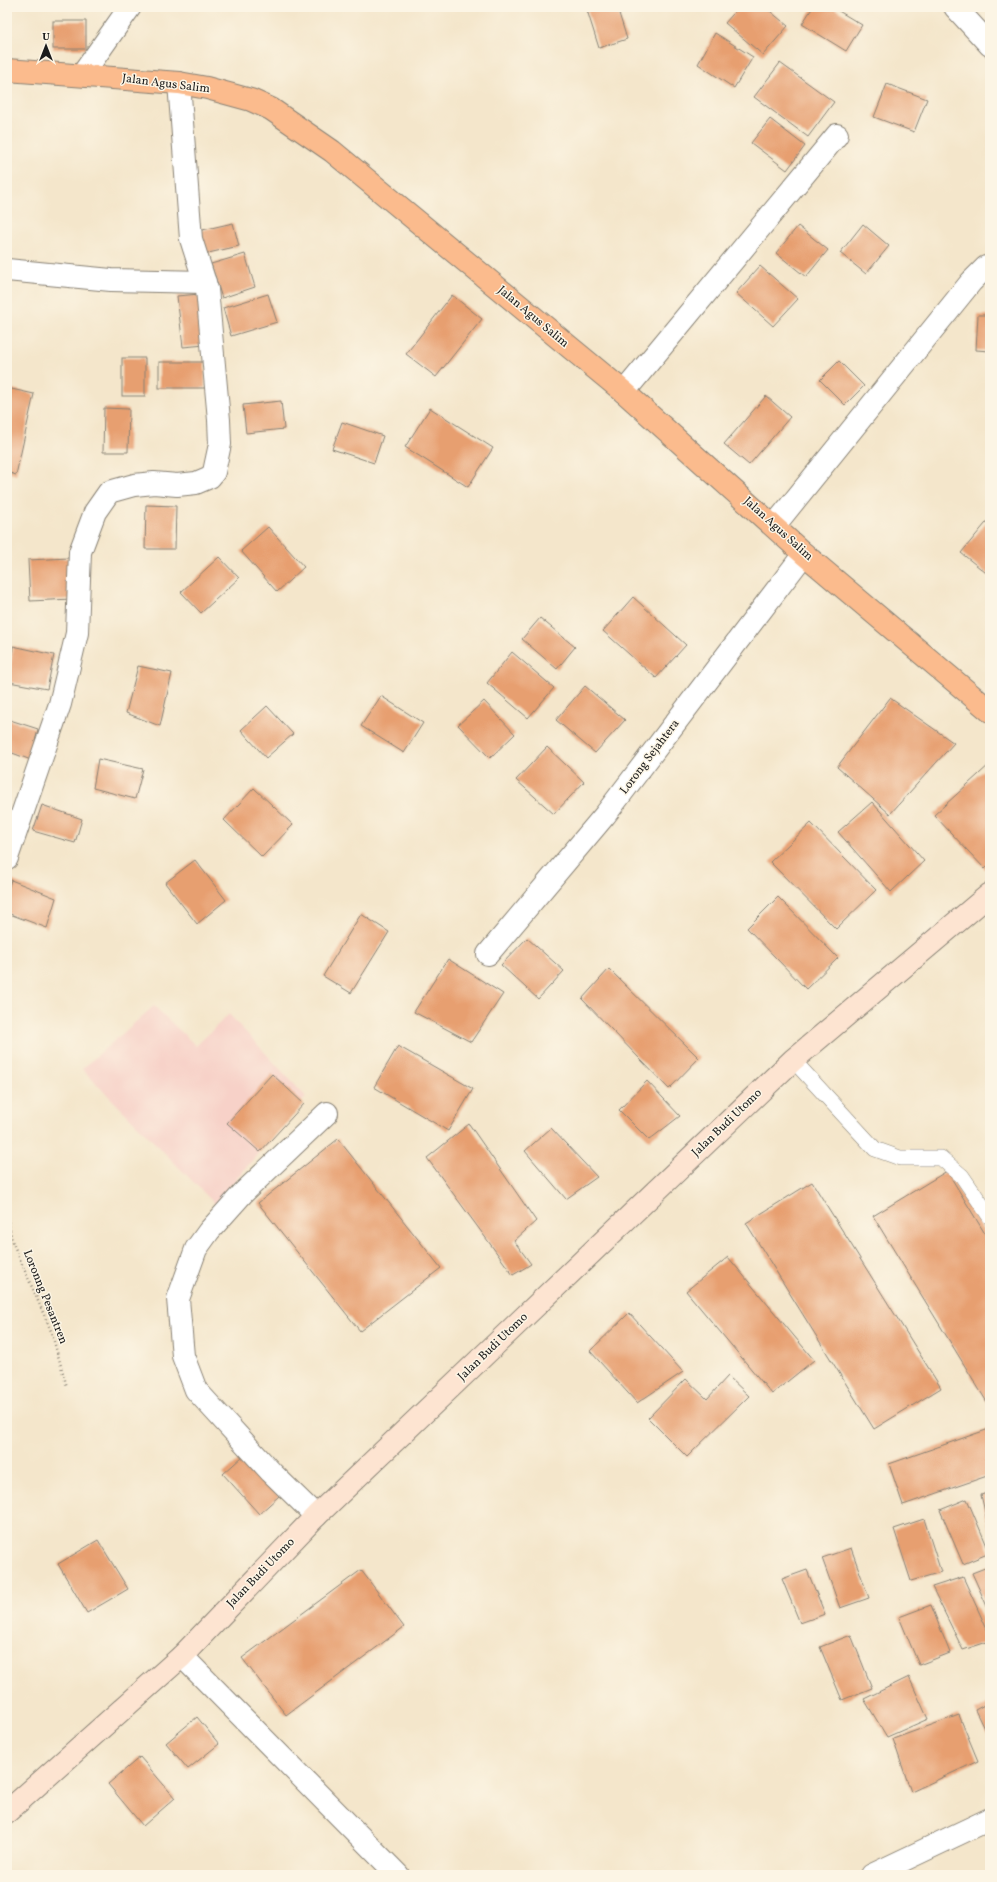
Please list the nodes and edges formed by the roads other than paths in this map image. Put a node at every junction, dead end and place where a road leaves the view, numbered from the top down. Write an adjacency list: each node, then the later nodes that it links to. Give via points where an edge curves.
1 (130, 7): 5 (street)
2 (955, 7): 3 (street)
3 (990, 45)
4 (7, 70): 5 (main road, Jalan Agus Salim)
5 (82, 75): 6 (main road, Jalan Agus Salim)
6 (179, 83): 10 (street, via 191,239); 11 (main road, Jalan Agus Salim, via 252,100 271,109 332,151)
7 (837, 135): 11 (street)
8 (990, 268): 12 (street, via 986,267 971,282)
9 (7, 270): 10 (street, via 111,280)
10 (205, 282): 15 (street, via 219,420 220,444 214,472 210,477 196,483 134,484 109,492 95,512 80,552 77,633 60,704)
11 (624, 392): 12 (main road, Jalan Agus Salim)
12 (774, 526): 13 (main road, Jalan Agus Salim)
13 (804, 554): 14 (main road, Jalan Agus Salim); 17 (street, Lorong Sejahtera, via 605,815)
14 (990, 711)
15 (7, 858)
16 (990, 894): 18 (main road, Jalan Budi Utomo)
17 (488, 954)
18 (793, 1060): 20 (lane, via 875,1149 900,1158 941,1158 962,1176); 21 (main road, Jalan Budi Utomo)
19 (327, 1113): 21 (street, via 243,1194 209,1231 196,1249 178,1299 183,1356 196,1390 271,1472)
20 (990, 1217)
21 (316, 1516): 22 (main road, Jalan Budi Utomo)
22 (182, 1656): 23 (main road, Jalan Budi Utomo); 25 (street)
23 (7, 1812)
24 (990, 1819): 26 (street)
25 (398, 1875)
26 (872, 1875)

